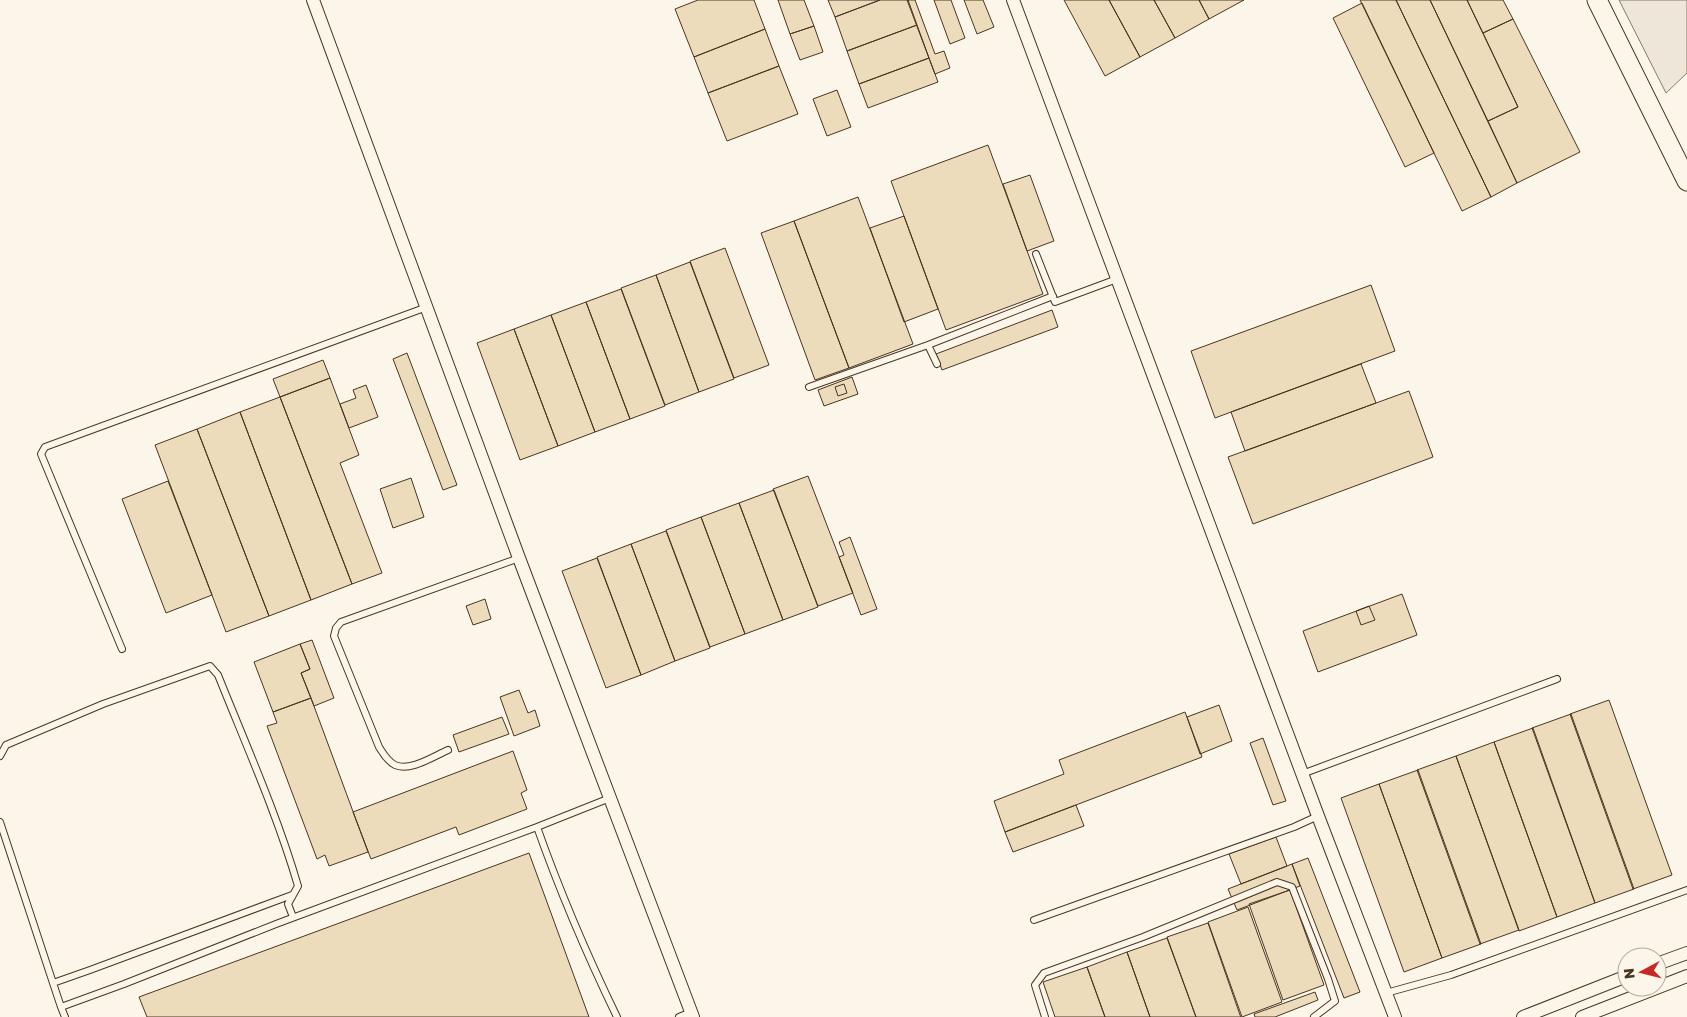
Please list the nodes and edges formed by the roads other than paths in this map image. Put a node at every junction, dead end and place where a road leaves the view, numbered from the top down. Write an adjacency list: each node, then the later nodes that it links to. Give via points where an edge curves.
1 (313, 0): 8 (street)
2 (1013, 0): 6 (street)
3 (1597, 0): 4 (main road)
4 (1687, 181)
5 (1036, 254): 7 (lane)
6 (1117, 279): 7 (lane, via 1055,302); 17 (street)
7 (1053, 296): 9 (lane)
8 (427, 307): 12 (street); 13 (lane, via 45,447 41,454)
9 (928, 345): 10 (lane); 11 (lane)
10 (937, 364)
11 (809, 387)
12 (519, 558): 15 (lane, via 341,622 336,628 334,636 386,758 396,766 410,766); 18 (street)
13 (122, 650)
14 (1557, 679): 17 (lane)
15 (448, 750)
16 (0, 756): 23 (lane, via 6,745 103,704 210,666 218,675 267,795 298,886)
17 (1302, 774): 19 (street)
18 (610, 798): 21 (lane); 33 (street)
19 (1318, 816): 25 (lane); 31 (street)
20 (0, 822): 30 (lane)
21 (537, 827): 24 (lane); 35 (lane, via 549,862)
22 (1687, 890): 31 (lane, via 1451,975)
23 (292, 895): 24 (lane, via 288,904); 30 (lane)
24 (293, 917): 32 (lane)
25 (1034, 920)
26 (1687, 952): 27 (street)
27 (1667, 960)
28 (1687, 976): 40 (street)
29 (1617, 980): 39 (street)
30 (53, 983): 32 (lane)
31 (1386, 993): 38 (street)
32 (61, 1007): 34 (lane)
33 (688, 1015)
34 (65, 1017)
35 (617, 1017)
36 (1045, 1017): 37 (lane, via 1036,985 1044,973 1277,882 1292,887 1335,1001)
37 (1314, 1017)
38 (1395, 1017)
39 (1523, 1017)
40 (1582, 1017)

